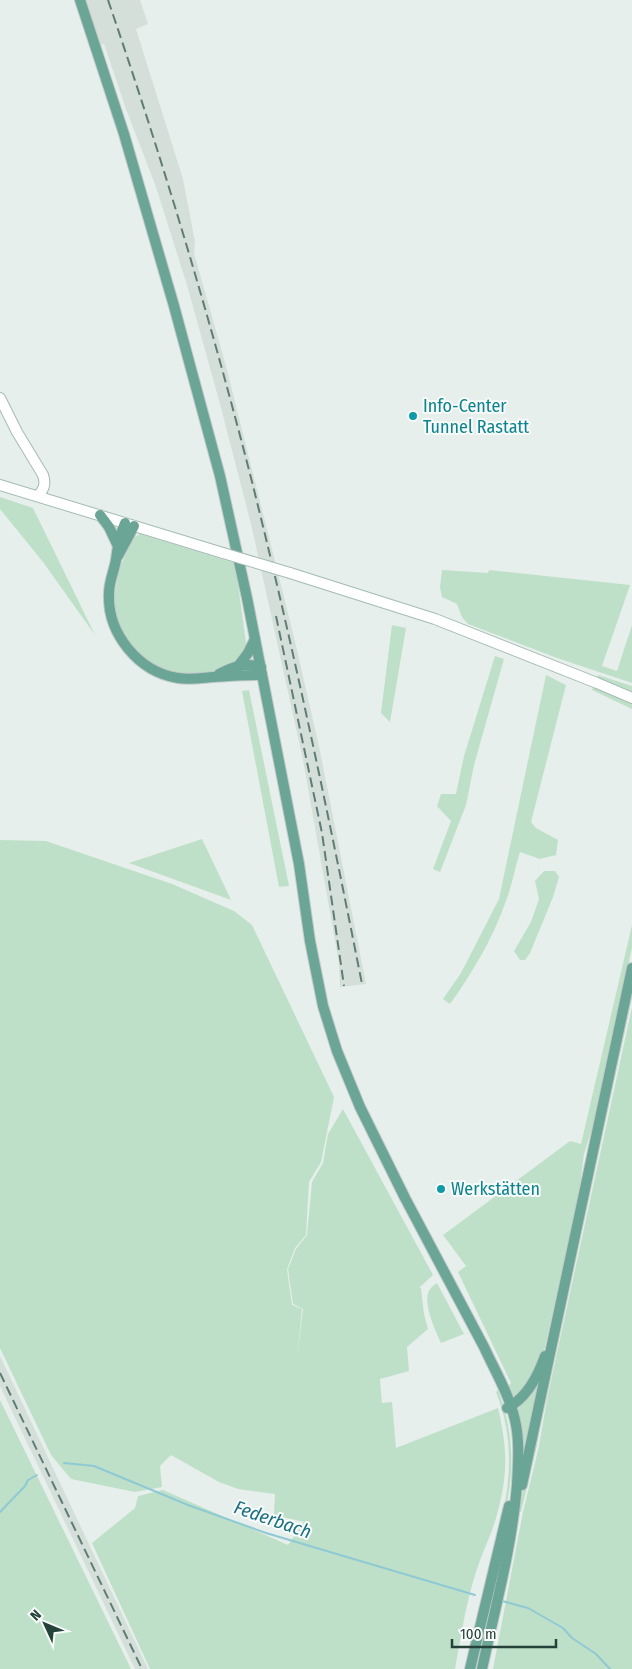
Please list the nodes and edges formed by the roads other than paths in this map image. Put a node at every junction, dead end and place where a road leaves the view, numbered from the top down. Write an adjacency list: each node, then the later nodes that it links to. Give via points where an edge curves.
1 (80, 0): 9 (main road, via 124,134 174,306 220,476)
2 (0, 398): 4 (street, via 40,470)
3 (0, 485): 4 (street)
4 (38, 496): 5 (street)
5 (100, 515): 6 (street); 7 (main road)
6 (129, 524): 7 (main road); 8 (main road); 13 (street, bridge, via 435,619)
7 (117, 544): 8 (main road)
8 (116, 561): 12 (main road, via 110,579 111,614 132,654 169,676)
9 (255, 639): 10 (main road); 11 (main road)
10 (239, 666): 11 (main road, via 247,664); 12 (main road)
11 (262, 671): 12 (main road); 16 (main road, via 300,864 322,1006 337,1051 364,1116 504,1387)
12 (214, 677)
13 (632, 698)
14 (632, 968): 15 (main road)
15 (553, 1337): 16 (main road, via 533,1382); 17 (main road)
16 (509, 1407): 17 (main road, via 518,1441); 18 (main road, via 514,1456 508,1508)
17 (515, 1510): 19 (main road)
18 (470, 1669)
19 (482, 1669)

